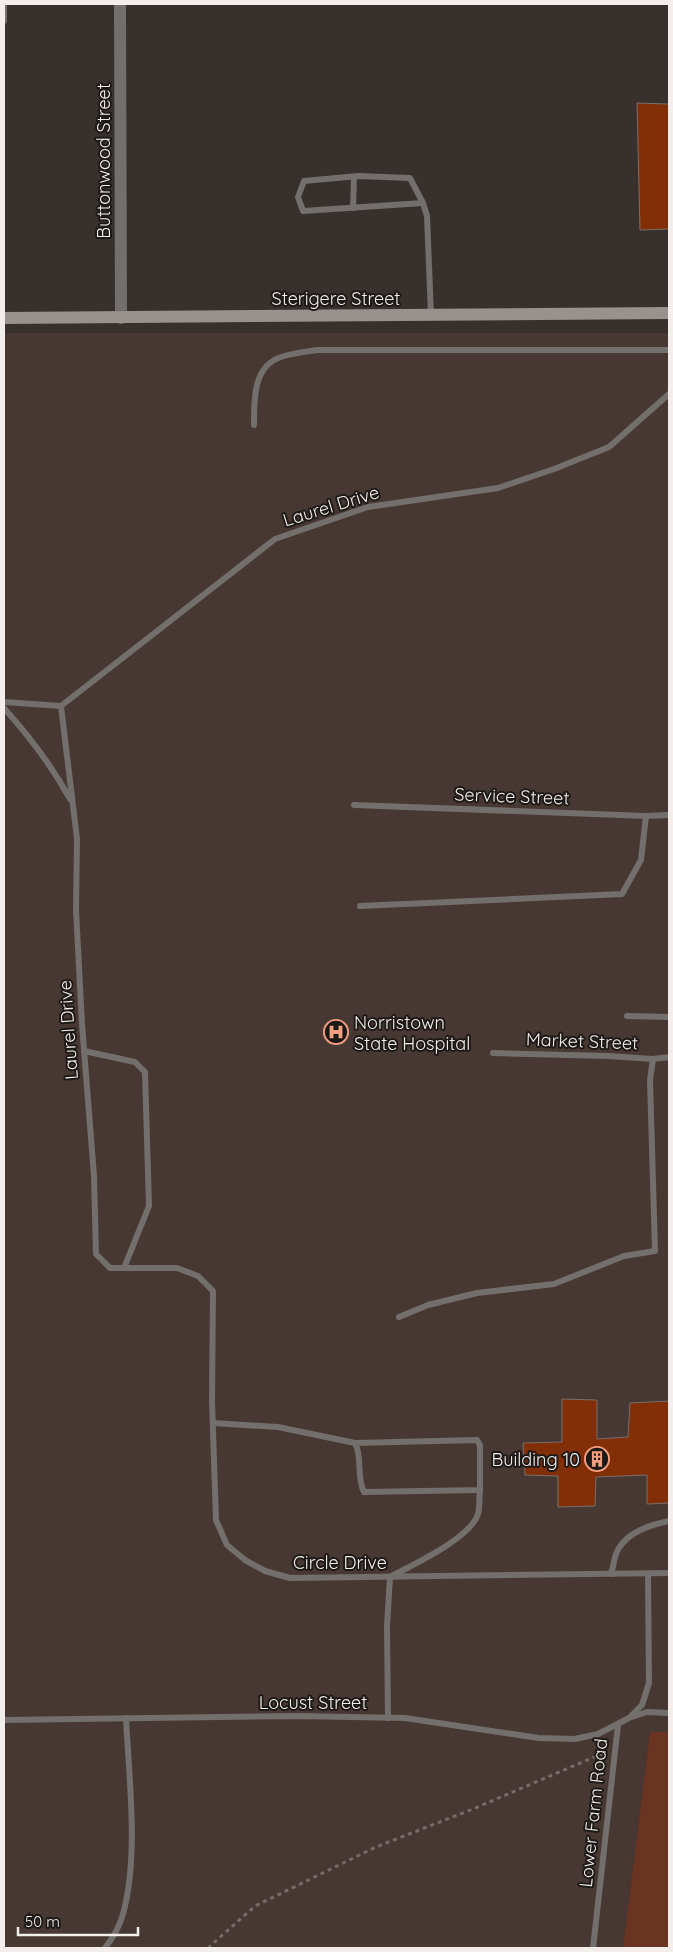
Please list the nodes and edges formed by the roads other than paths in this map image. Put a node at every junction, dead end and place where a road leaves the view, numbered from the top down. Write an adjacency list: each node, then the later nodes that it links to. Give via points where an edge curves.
1 (4, 4): 3 (lane)
2 (120, 4): 10 (street, Buttonwood Street)
3 (4, 21)
4 (354, 176): 5 (lane, via 410,178); 6 (lane); 6 (lane, via 304,181 298,197 303,211)
5 (423, 203): 6 (lane); 8 (lane, via 427,216)
6 (354, 208)
7 (669, 313): 8 (street, Sterigere Street)
8 (431, 315): 10 (street, Sterigere Street)
9 (4, 318): 10 (street, Sterigere Street)
10 (122, 318)
11 (669, 350): 13 (lane, via 317,350 280,357 266,365 254,397)
12 (669, 394): 15 (lane, Laurel Drive, via 609,447 554,469 498,488 368,507 275,539)
13 (254, 425)
14 (4, 702): 15 (lane)
15 (61, 706): 17 (lane, Laurel Drive)
16 (4, 708): 17 (lane, Laurel Drive, via 56,772)
17 (73, 804): 24 (lane, Laurel Drive)
18 (354, 805): 20 (lane, Service Street)
19 (669, 815): 20 (lane, Service Street)
20 (646, 816): 21 (lane, via 641,860 622,894)
21 (360, 906)
22 (627, 1016): 23 (lane)
23 (669, 1017)
24 (84, 1051): 28 (lane, Laurel Drive, via 94,1176); 29 (lane, via 135,1062 145,1072 149,1206)
25 (493, 1053): 27 (lane, Market Street)
26 (669, 1057): 27 (lane, Market Street)
27 (653, 1059): 30 (lane, via 650,1080 655,1251 624,1256 554,1284 477,1293 428,1305)
28 (96, 1254): 29 (lane, Circle Drive, via 110,1268)
29 (124, 1268): 31 (lane, Circle Drive, via 177,1268 198,1276 213,1291)
30 (399, 1317)
31 (213, 1423): 32 (lane, via 278,1427); 38 (lane, Circle Drive, via 216,1520 227,1545 265,1571 290,1578)
32 (355, 1443): 33 (lane, via 364,1492); 33 (lane, via 477,1440 480,1445)
33 (480, 1490): 38 (lane, via 478,1515 466,1532)
34 (669, 1521): 36 (lane, via 650,1525 629,1536 617,1553)
35 (669, 1573): 37 (lane, Circle Drive)
36 (612, 1574): 37 (lane, Circle Drive); 38 (lane, Circle Drive)
37 (648, 1574): 42 (lane, Lower Farm Road, via 649,1683 642,1705)
38 (390, 1577): 41 (lane)
39 (669, 1713): 42 (lane, via 647,1712)
40 (126, 1718): 41 (lane, Locust Street); 43 (lane, Locust Street); 45 (lane, via 131,1838 129,1878 123,1916)
41 (388, 1718): 44 (lane, Locust Street, via 448,1723 540,1738 575,1739)
42 (629, 1718): 44 (lane, Lower Farm Road)
43 (4, 1720)
44 (618, 1725): 46 (lane, Lower Farm Road)
45 (105, 1948)
46 (593, 1948)

